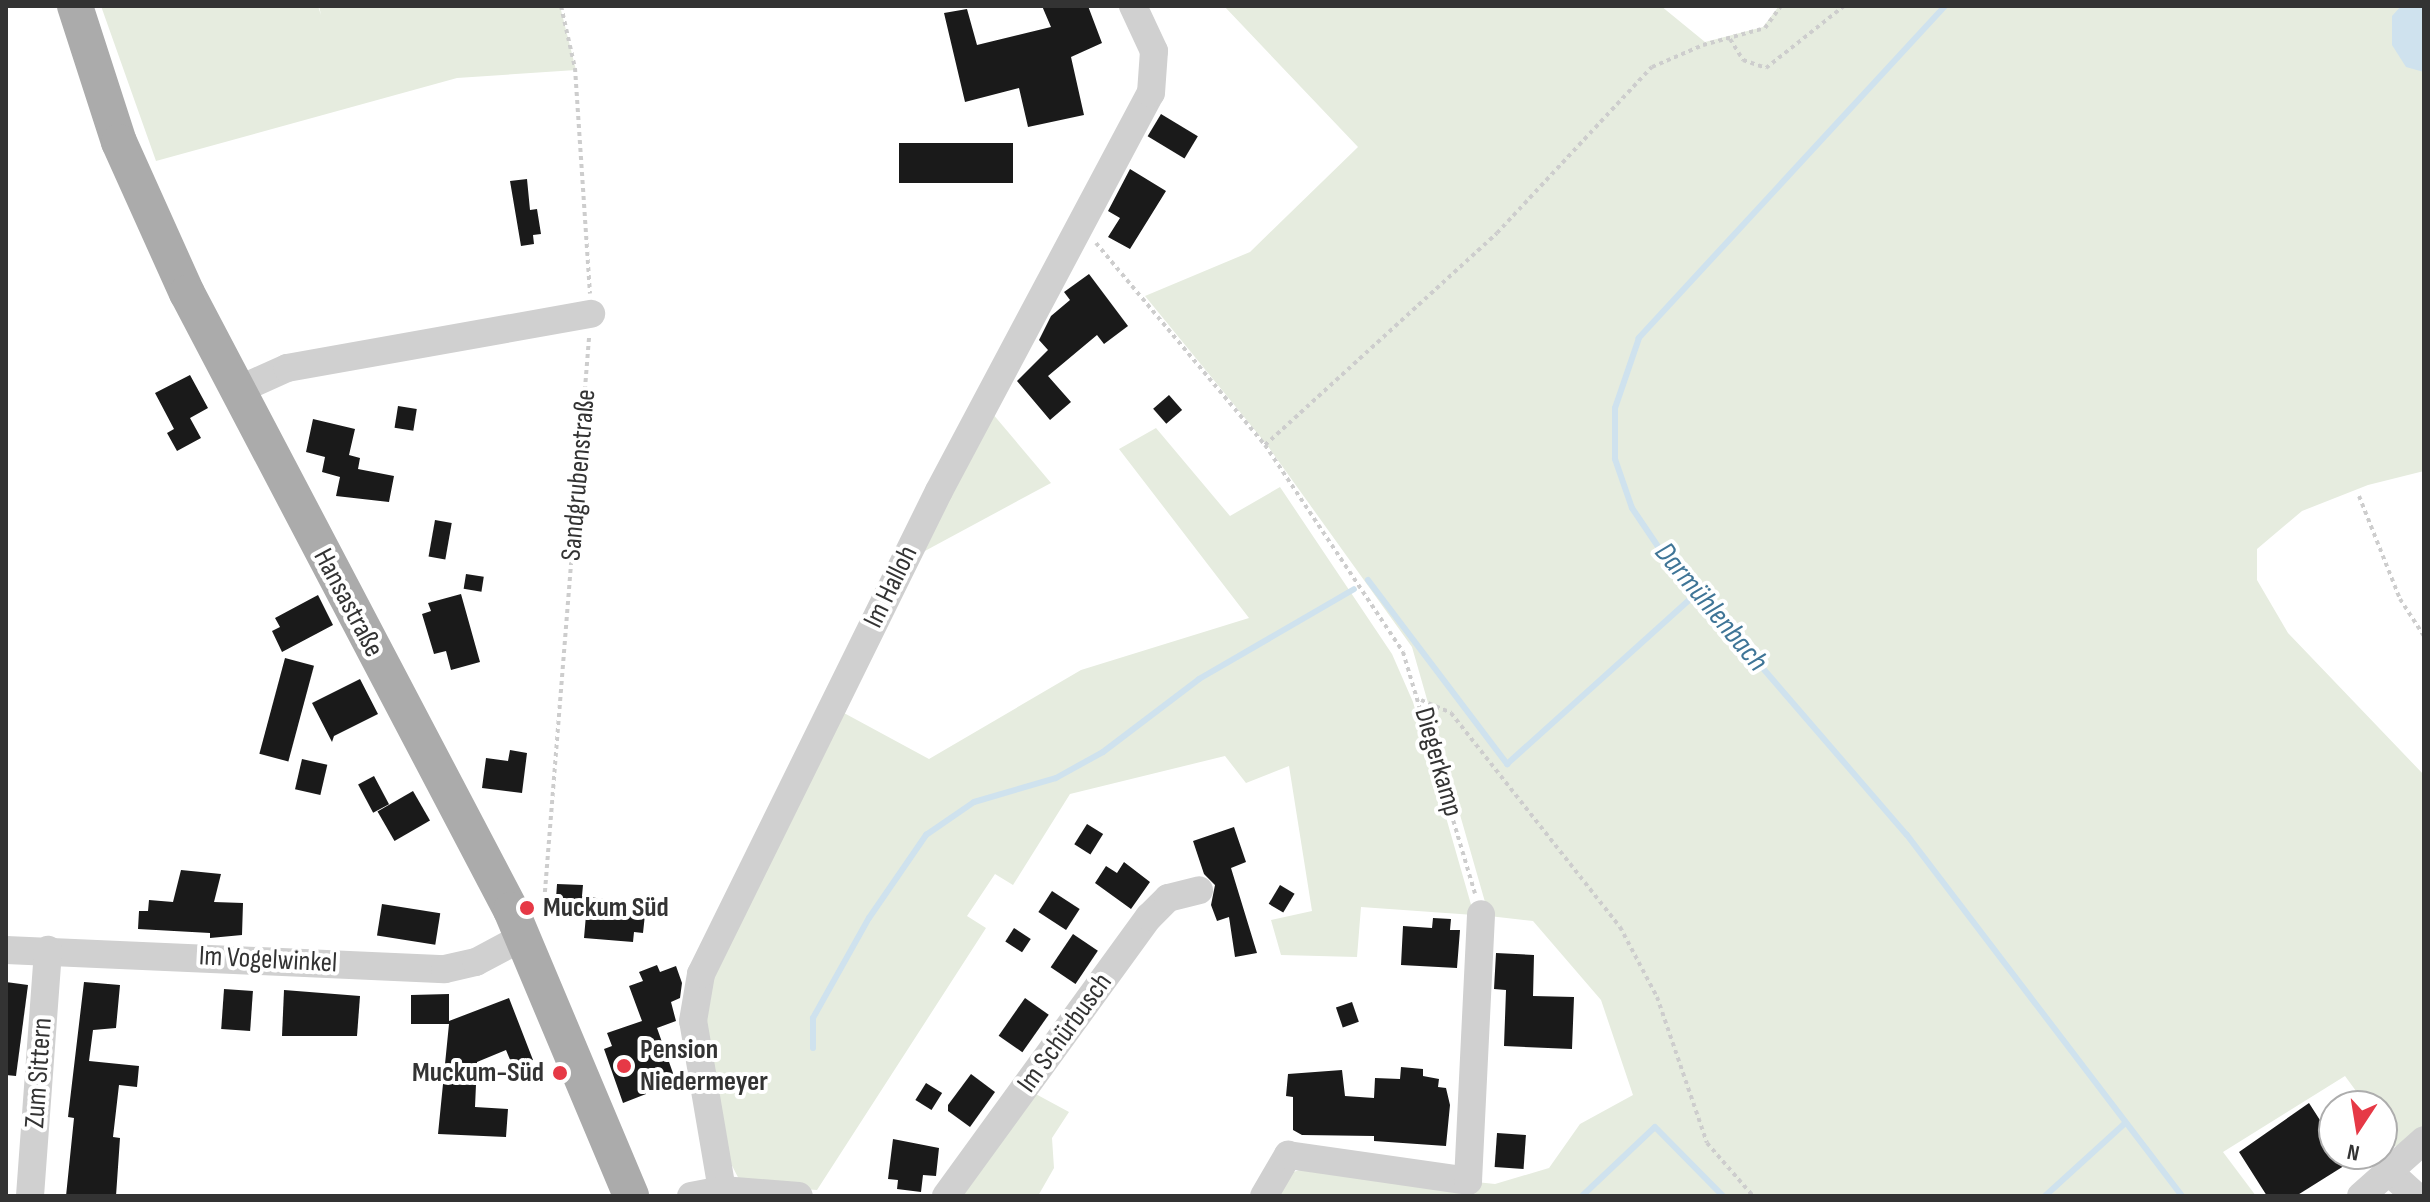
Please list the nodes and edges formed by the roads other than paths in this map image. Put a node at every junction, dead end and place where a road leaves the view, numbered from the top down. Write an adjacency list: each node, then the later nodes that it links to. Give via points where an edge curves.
1 (75, 6): 4 (main road, Hansastraße, via 119,142)
2 (1133, 6): 12 (street, Im Halloh, via 1154,51 1151,93 939,491 701,974 693,1021)
3 (591, 314): 4 (street, via 287,368)
4 (236, 391): 7 (main road, Hansastraße)
5 (1199, 890): 17 (street, Im Schürbusch, via 1168,898 1149,917)
6 (1481, 914): 18 (street, via 1468,1181 1288,1155)
7 (523, 937): 9 (street, Im Vogelwinkel, via 476,962 445,969); 14 (main road, Hansastraße)
8 (6, 950): 9 (street, Im Vogelwinkel)
9 (48, 950): 13 (street, Zum Sittern)
10 (2424, 1140): 11 (street)
11 (2388, 1171): 19 (street); 20 (street)
12 (722, 1190): 15 (street); 16 (street)
13 (30, 1196)
14 (631, 1196)
15 (691, 1196)
16 (799, 1196)
17 (946, 1196)
18 (1264, 1196)
19 (2361, 1196)
20 (2416, 1196)

